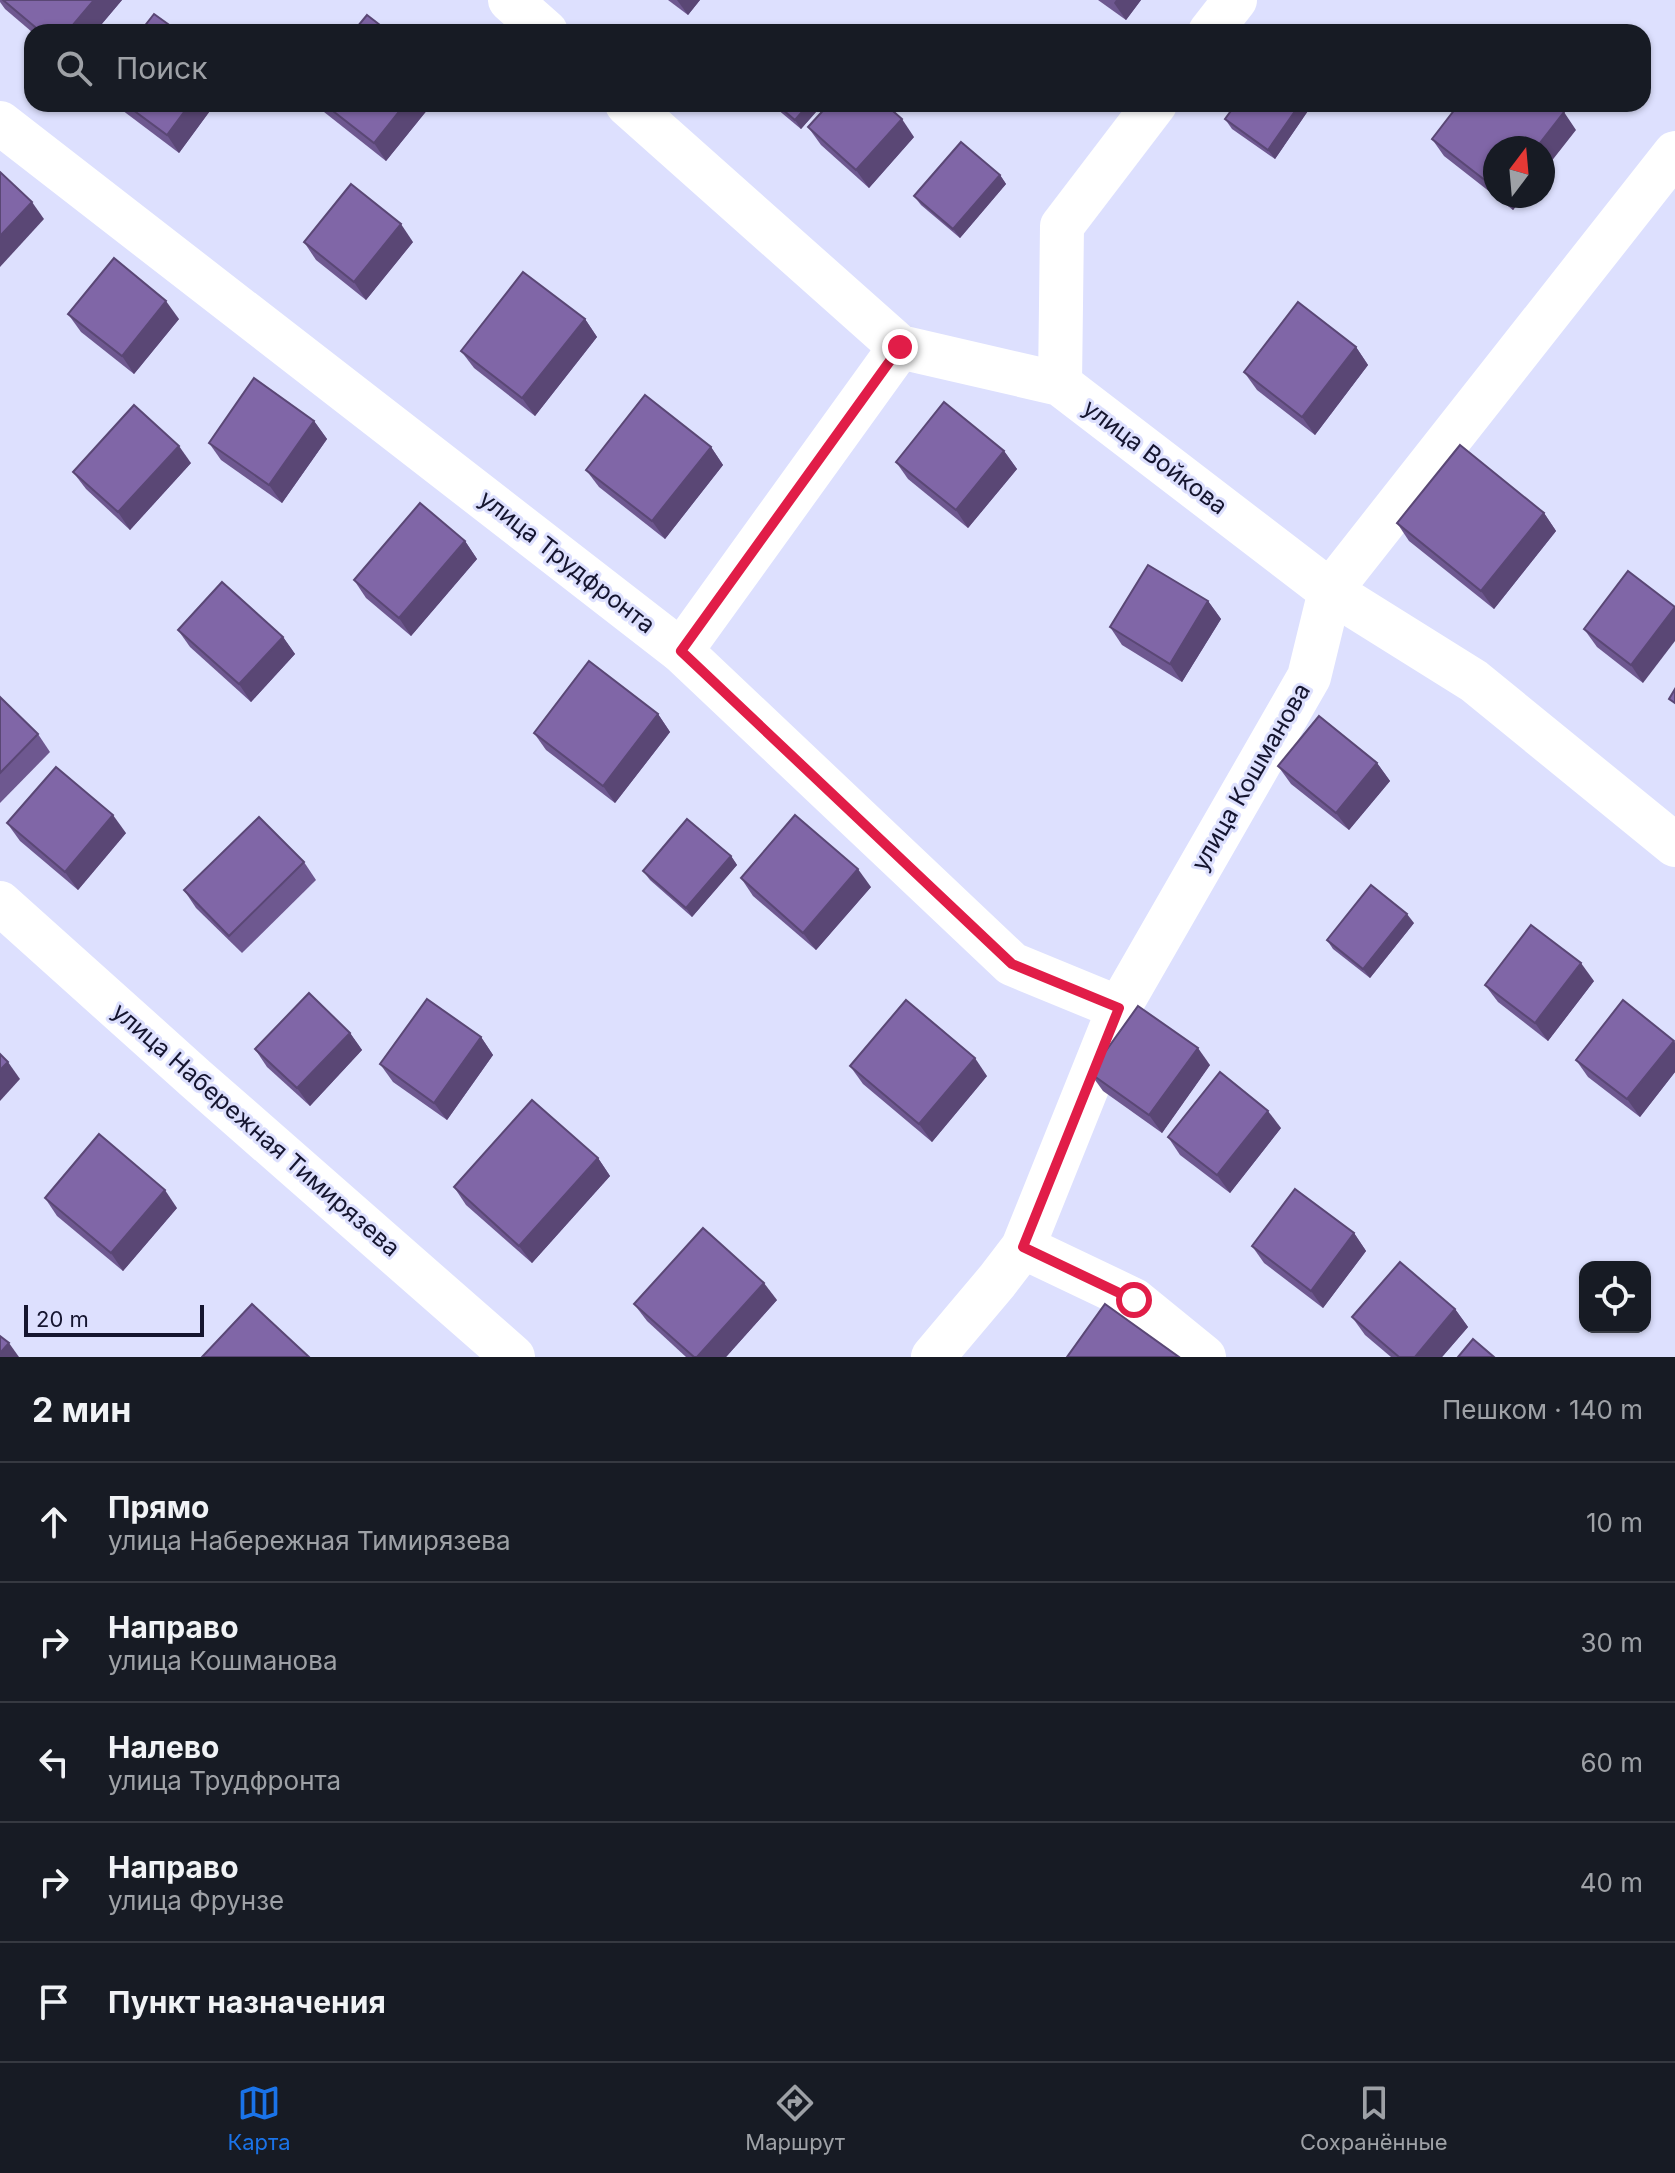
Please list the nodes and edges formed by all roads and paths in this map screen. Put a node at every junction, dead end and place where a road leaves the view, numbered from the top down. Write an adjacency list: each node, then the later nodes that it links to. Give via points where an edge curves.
1 (510, 0): 3 (street)
2 (1235, 0): 4 (street)
3 (537, 24)
4 (1216, 24)
5 (636, 112): 9 (street, улица Войкова)
6 (1149, 112): 10 (street, via 1062,226)
7 (0, 123): 12 (street, улица Трудфронта)
8 (1675, 153): 11 (street, улица Кошманова)
9 (900, 347): 10 (street, улица Войкова); 12 (street)
10 (1060, 384): 11 (street, улица Войкова)
11 (1330, 591): 13 (street, улица Войкова, via 1474,681); 15 (street, улица Кошманова, via 1309,677)
12 (681, 651): 15 (street, улица Трудфронта, via 1012,964)
13 (1675, 845)
14 (0, 903): 17 (street, улица Набережная Тимирязева)
15 (1119, 1008): 16 (street, улица Кошманова)
16 (1023, 1247): 18 (street, улица Кошманова); 19 (street, via 1134,1300)
17 (513, 1357)
18 (933, 1357)
19 (1204, 1357)

